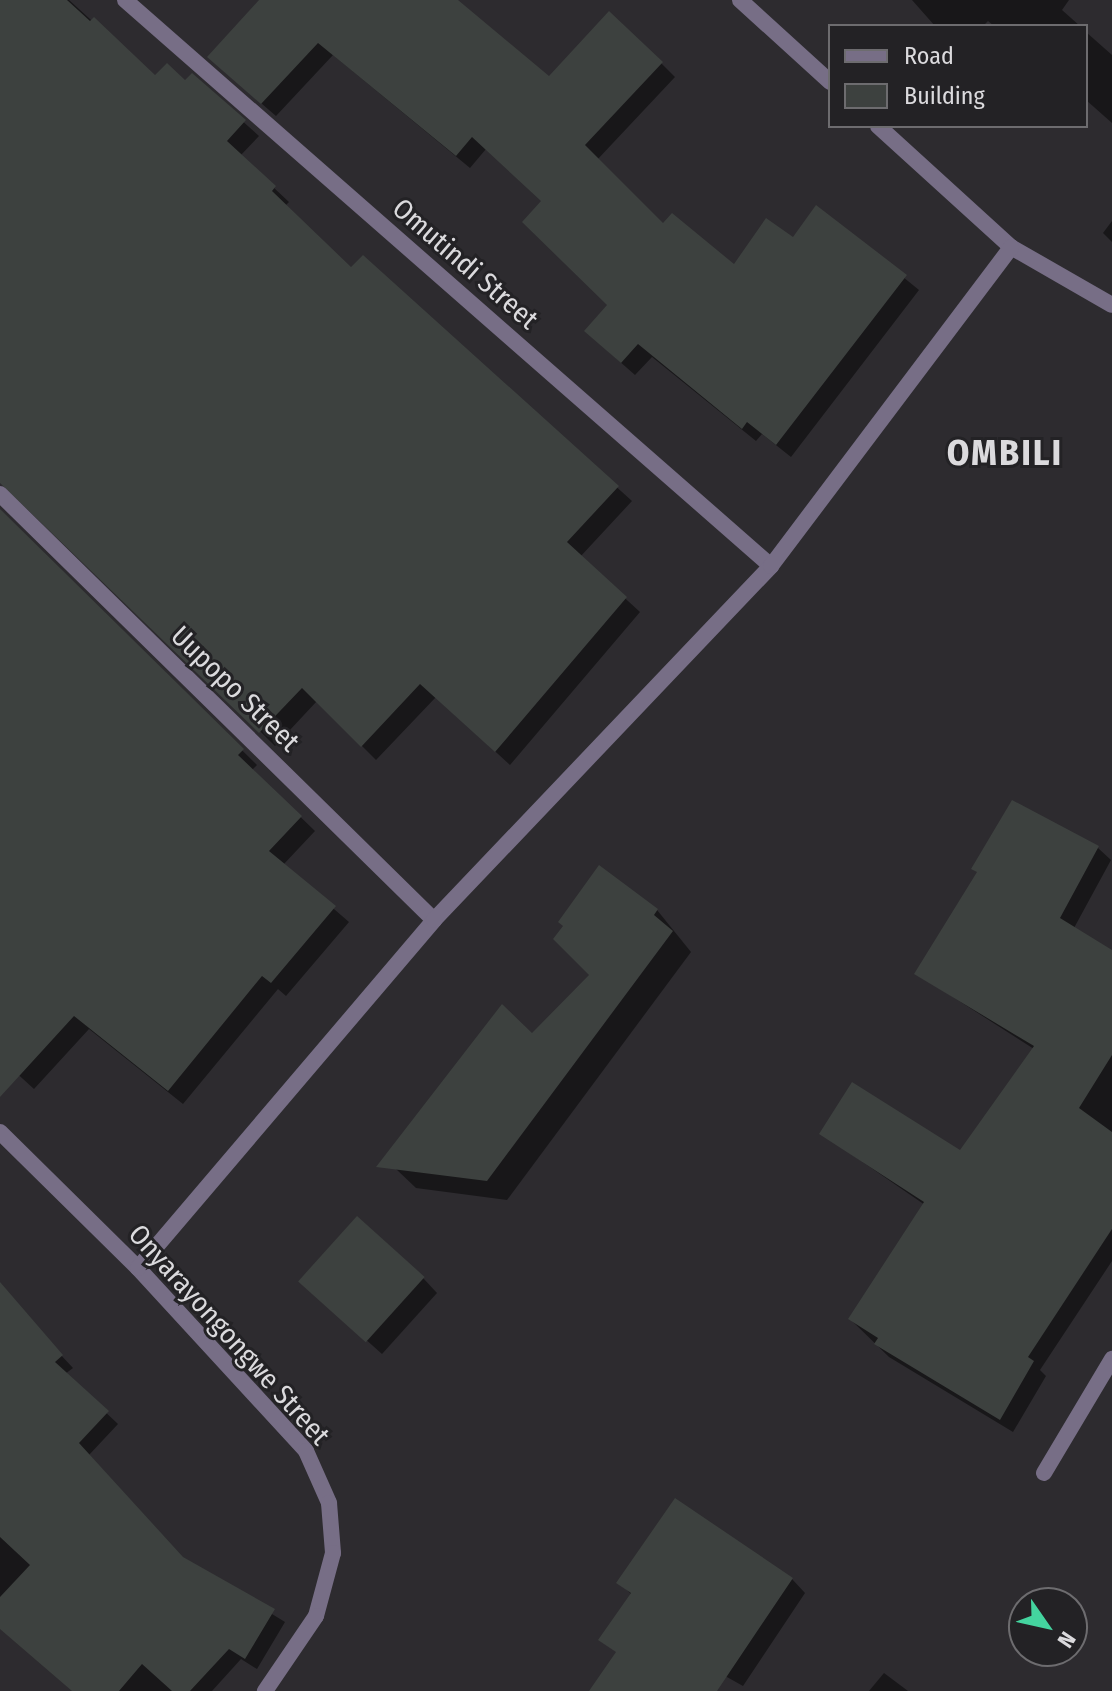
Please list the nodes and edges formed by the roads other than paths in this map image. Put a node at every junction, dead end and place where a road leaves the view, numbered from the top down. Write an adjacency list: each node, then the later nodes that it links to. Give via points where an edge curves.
1 (125, 0): 8 (street, Omutindi Street)
2 (740, 0): 3 (street)
3 (828, 80)
4 (880, 128): 5 (street)
5 (1011, 247): 6 (street); 8 (street)
6 (1112, 305)
7 (0, 494): 9 (street, Uupopo Street)
8 (771, 566): 9 (street)
9 (434, 920): 11 (street)
10 (0, 1132): 11 (street, Onyarayongongwe Street)
11 (138, 1268): 14 (street, Onyarayongongwe Street, via 306,1451 329,1503 333,1553 316,1616)
12 (1112, 1359): 13 (street)
13 (1044, 1473)
14 (265, 1691)

